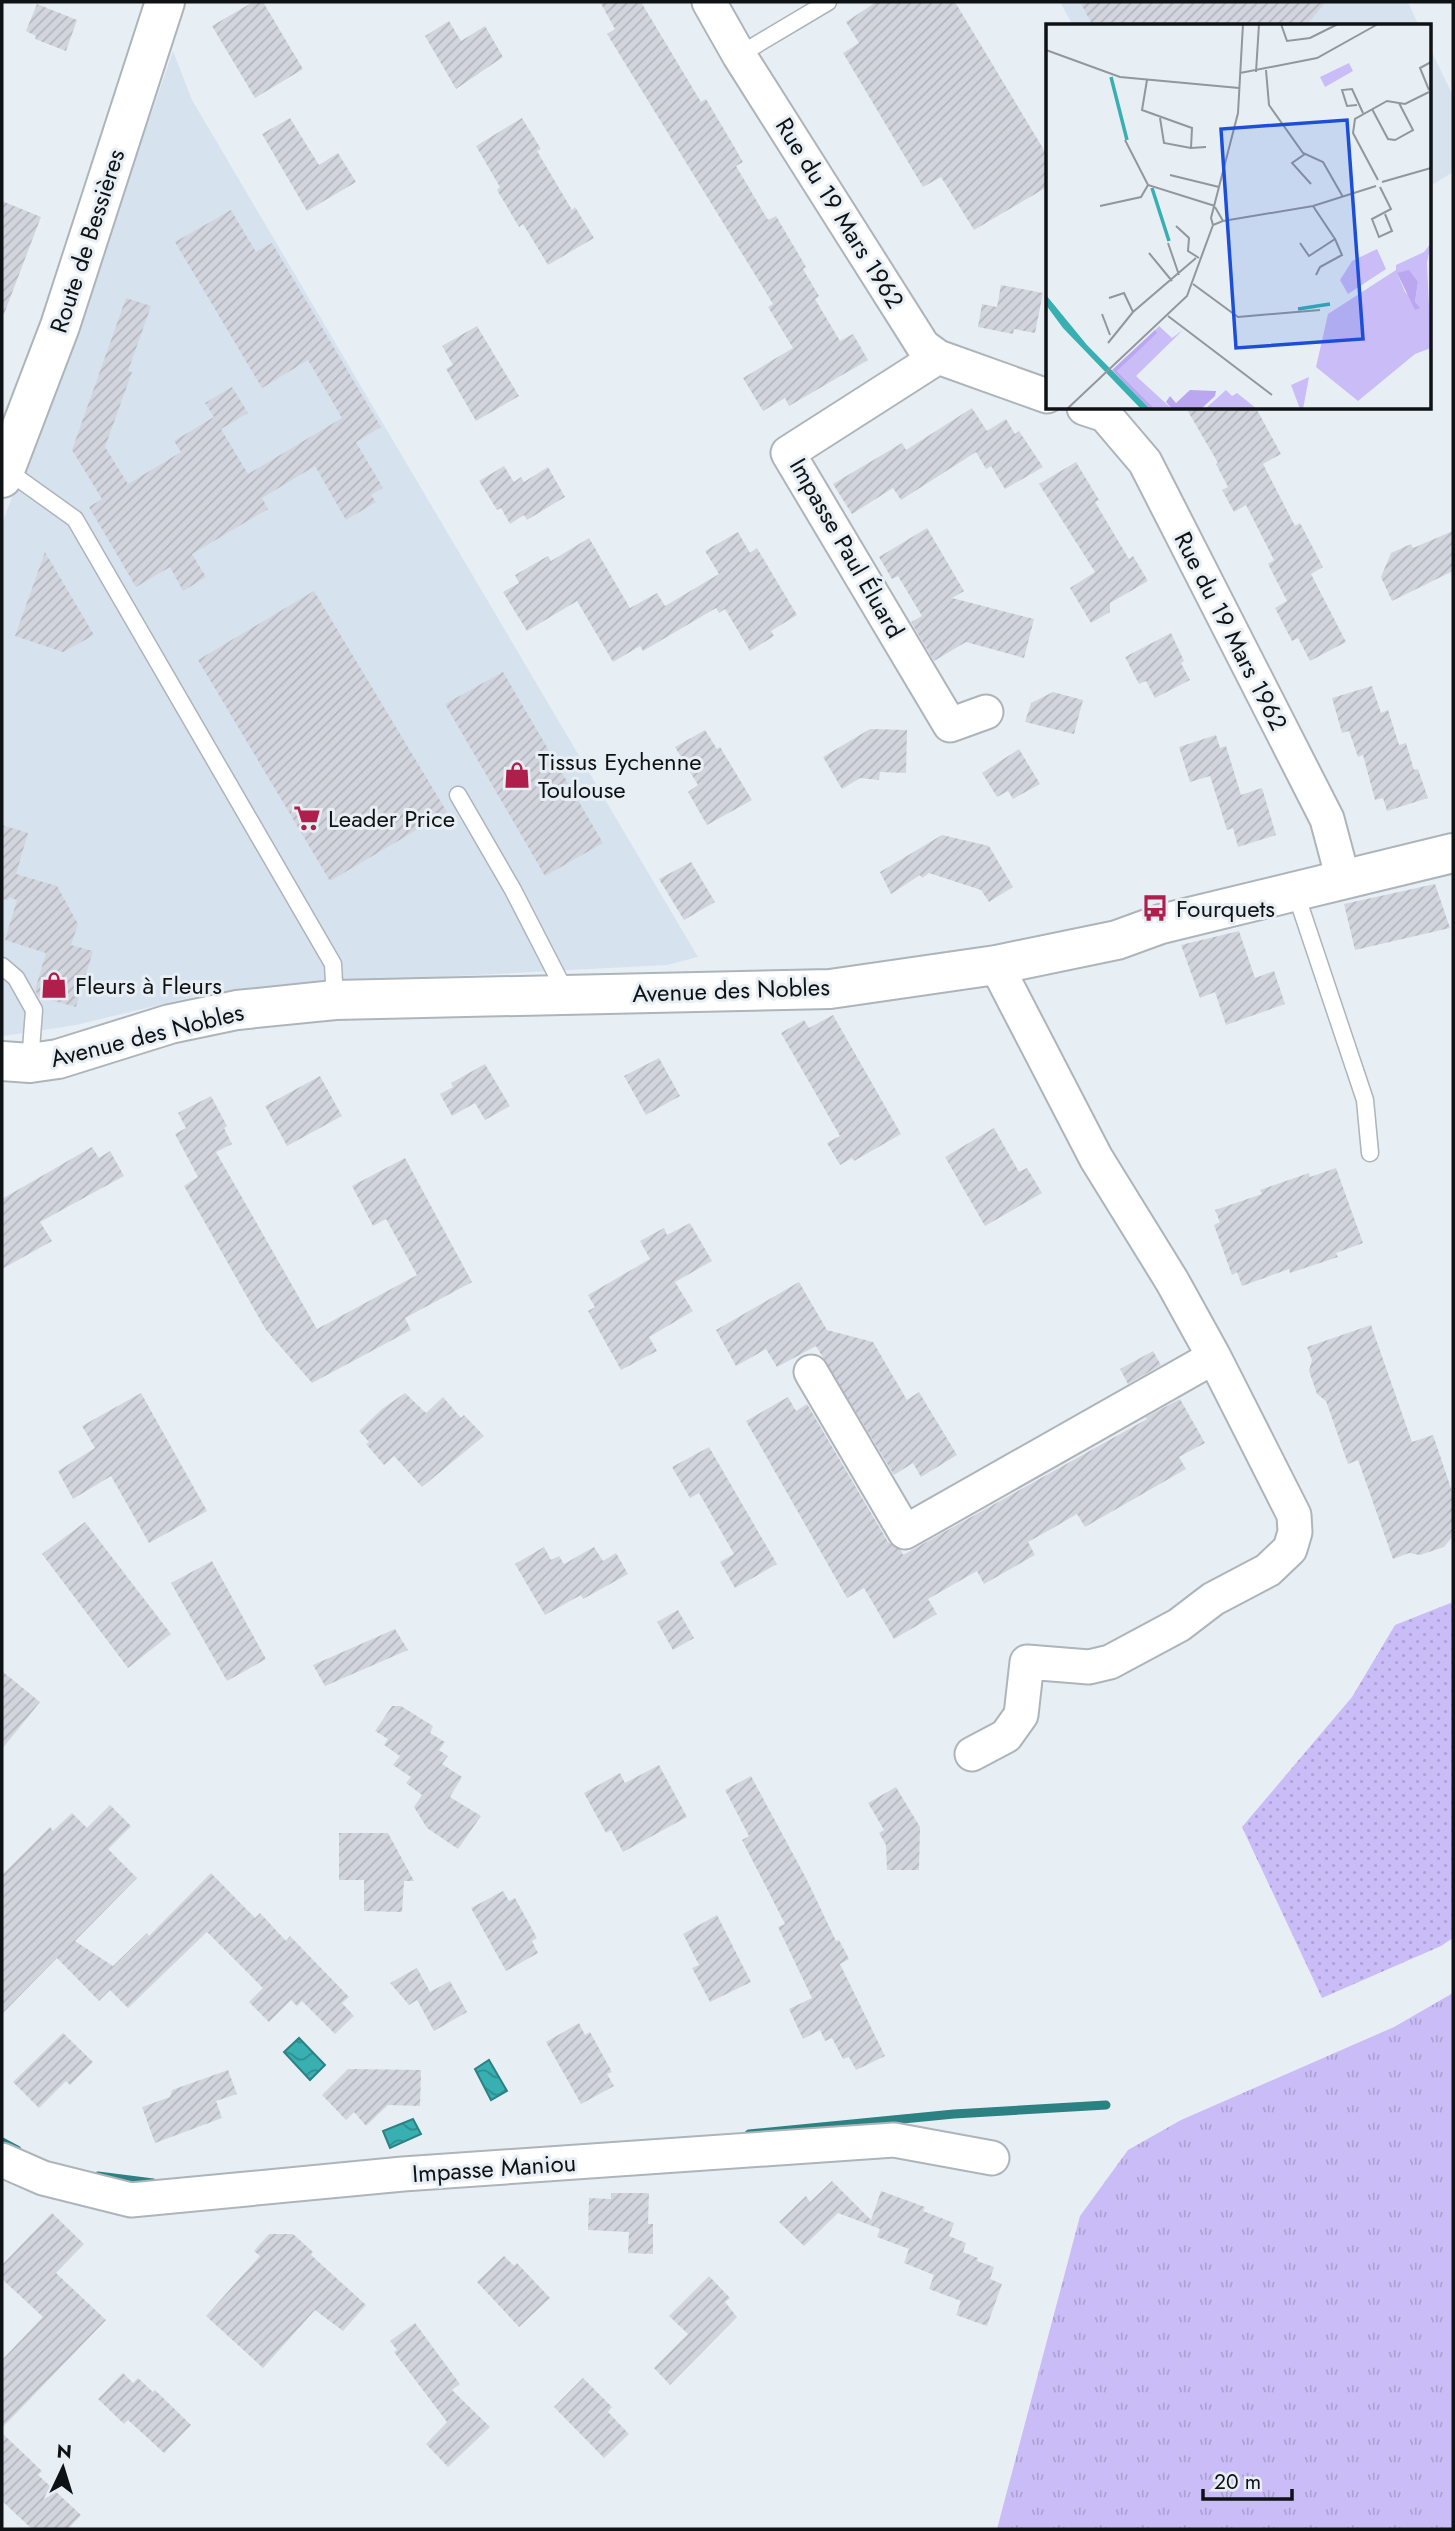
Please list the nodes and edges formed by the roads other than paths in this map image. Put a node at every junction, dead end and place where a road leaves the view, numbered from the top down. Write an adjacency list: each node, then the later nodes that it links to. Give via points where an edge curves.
1 (165, 2): 8 (street, Route de Bessières, via 60,326)
2 (709, 2): 4 (street, Rue du 19 Mars 1962)
3 (828, 2): 4 (lane)
4 (739, 55): 5 (street, Rue du 19 Mars 1962, via 923,346)
5 (938, 358): 6 (street, Rue du 19 Mars 1962); 9 (street, Impasse Paul Éluard, via 788,453 950,725)
6 (1046, 396)
7 (1090, 410): 12 (street, Rue du 19 Mars 1962, via 1105,415 1145,462 1327,819)
8 (3, 473): 17 (lane, via 75,519 333,964)
9 (986, 712)
10 (458, 795): 16 (lane)
11 (1453, 853): 12 (street, Avenue des Nobles)
12 (1343, 879): 13 (street, Avenue des Nobles)
13 (1295, 891): 14 (street, Avenue des Nobles, via 1161,924 1117,940); 19 (lane, via 1365,1100)
14 (996, 965): 16 (street, Avenue des Nobles, via 830,989); 20 (street, via 1096,1158)
15 (2, 966): 18 (lane, via 16,978 34,1010)
16 (567, 995): 17 (street, Avenue des Nobles)
17 (335, 1000): 18 (street, Avenue des Nobles, via 237,1010 170,1024 58,1059)
18 (16, 1062)
19 (1370, 1153)
20 (1214, 1357): 21 (street, via 905,1532); 22 (street, via 1294,1515 1290,1549 1268,1570 1213,1598 1178,1625 1111,1662 1089,1667 1027,1662 1021,1715 1006,1736)
21 (811, 1372)
22 (972, 1754)
23 (992, 2158): 24 (street, Impasse Maniou, via 894,2140 404,2174 131,2200 43,2178)
24 (2, 2160)

